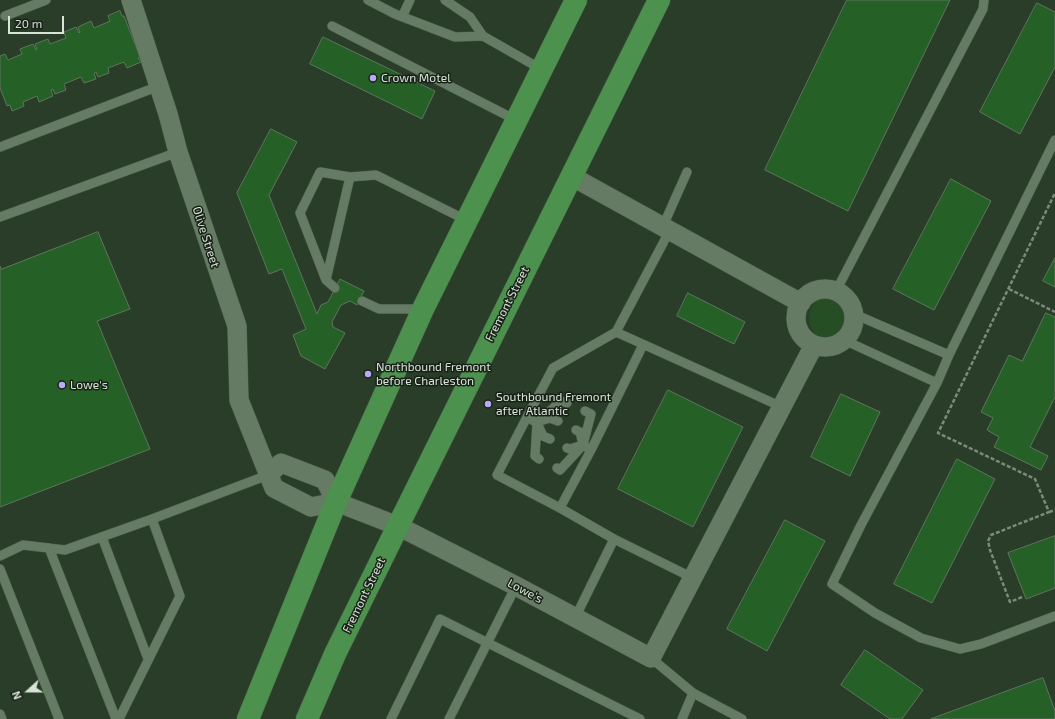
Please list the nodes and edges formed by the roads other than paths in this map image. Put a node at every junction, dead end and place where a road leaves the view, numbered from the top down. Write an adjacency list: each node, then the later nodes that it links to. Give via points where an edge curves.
1 (46, 0): 9 (lane)
2 (131, 0): 14 (street, Olive Street)
3 (368, 0): 10 (lane)
4 (410, 0): 10 (lane)
5 (444, 0): 12 (lane, via 470,17)
6 (576, 0): 13 (main road)
7 (659, 0): 20 (main road, Fremont Street)
8 (984, 0): 27 (lane, via 982,9)
9 (5, 16)
10 (402, 17): 12 (lane, via 456,37)
11 (332, 26): 15 (lane)
12 (483, 36): 13 (lane)
13 (541, 69): 15 (main road)
14 (159, 86): 17 (lane); 18 (street, Olive Street)
15 (516, 120): 23 (main road)
16 (1055, 140): 36 (lane)
17 (0, 147)
18 (178, 152): 22 (lane); 50 (street, Olive Street, via 237,326 239,400)
19 (687, 172): 24 (lane)
20 (571, 176): 24 (street); 54 (main road, Fremont Street)
21 (350, 177): 23 (lane, via 376,174); 25 (lane); 25 (lane, via 320,172 300,213)
22 (0, 217)
23 (466, 220): 30 (main road)
24 (666, 228): 29 (street); 32 (lane)
25 (326, 280): 26 (lane)
26 (335, 288)
27 (836, 291): 29 (street, via 816,291); 31 (street, via 845,297)
28 (362, 302): 30 (lane, via 379,309)
29 (801, 303): 34 (street, via 797,312 799,331 804,338)
30 (423, 309): 51 (main road)
31 (854, 314): 33 (street, via 854,324); 36 (lane)
32 (616, 332): 35 (lane); 41 (lane, via 553,368)
33 (844, 340): 34 (street, via 828,347); 37 (lane)
34 (814, 344): 39 (street)
35 (644, 345): 39 (lane); 47 (lane)
36 (949, 355): 37 (lane)
37 (937, 383): 62 (lane, via 832,584 875,613 921,638 960,649 996,639)
38 (567, 404): 43 (lane, via 561,401)
39 (782, 407): 60 (street)
40 (585, 412): 47 (lane, via 591,414)
41 (527, 418): 43 (lane); 52 (lane, via 497,475)
42 (558, 421): 43 (lane, via 550,418)
43 (537, 422): 45 (lane, via 543,436); 48 (lane, via 535,456)
44 (576, 430): 47 (lane, via 580,432)
45 (550, 439)
46 (568, 448): 47 (lane)
47 (587, 448): 49 (lane, via 560,470); 52 (lane)
48 (539, 459)
49 (557, 468)
50 (268, 474): 51 (street, Olive Street, via 274,488 311,507); 51 (street, via 281,463 325,480); 53 (lane)
51 (336, 502): 54 (street); 72 (main road)
52 (560, 508): 56 (lane)
53 (152, 519): 55 (lane); 66 (lane, via 180,596)
54 (398, 526): 61 (street, Lowe's); 73 (main road, Fremont Street, via 335,654)
55 (102, 537): 57 (lane, via 65,550); 66 (lane)
56 (614, 539): 60 (lane); 63 (lane)
57 (49, 548): 58 (lane, via 23,546); 71 (lane)
58 (0, 556)
59 (0, 569): 70 (lane)
60 (693, 578): 65 (street)
61 (516, 586): 63 (street, Lowe's); 64 (lane)
62 (1055, 616)
63 (575, 618): 65 (street, Lowe's)
64 (487, 644): 74 (lane, via 440,619); 75 (lane); 76 (lane)
65 (651, 658): 67 (lane)
66 (148, 660): 71 (lane)
67 (694, 693): 77 (lane); 78 (lane)
68 (0, 714): 69 (lane)
69 (2, 719)
70 (59, 719)
71 (117, 719)
72 (248, 719)
73 (308, 719)
74 (391, 719)
75 (449, 719)
76 (640, 719)
77 (682, 719)
78 (742, 719)

